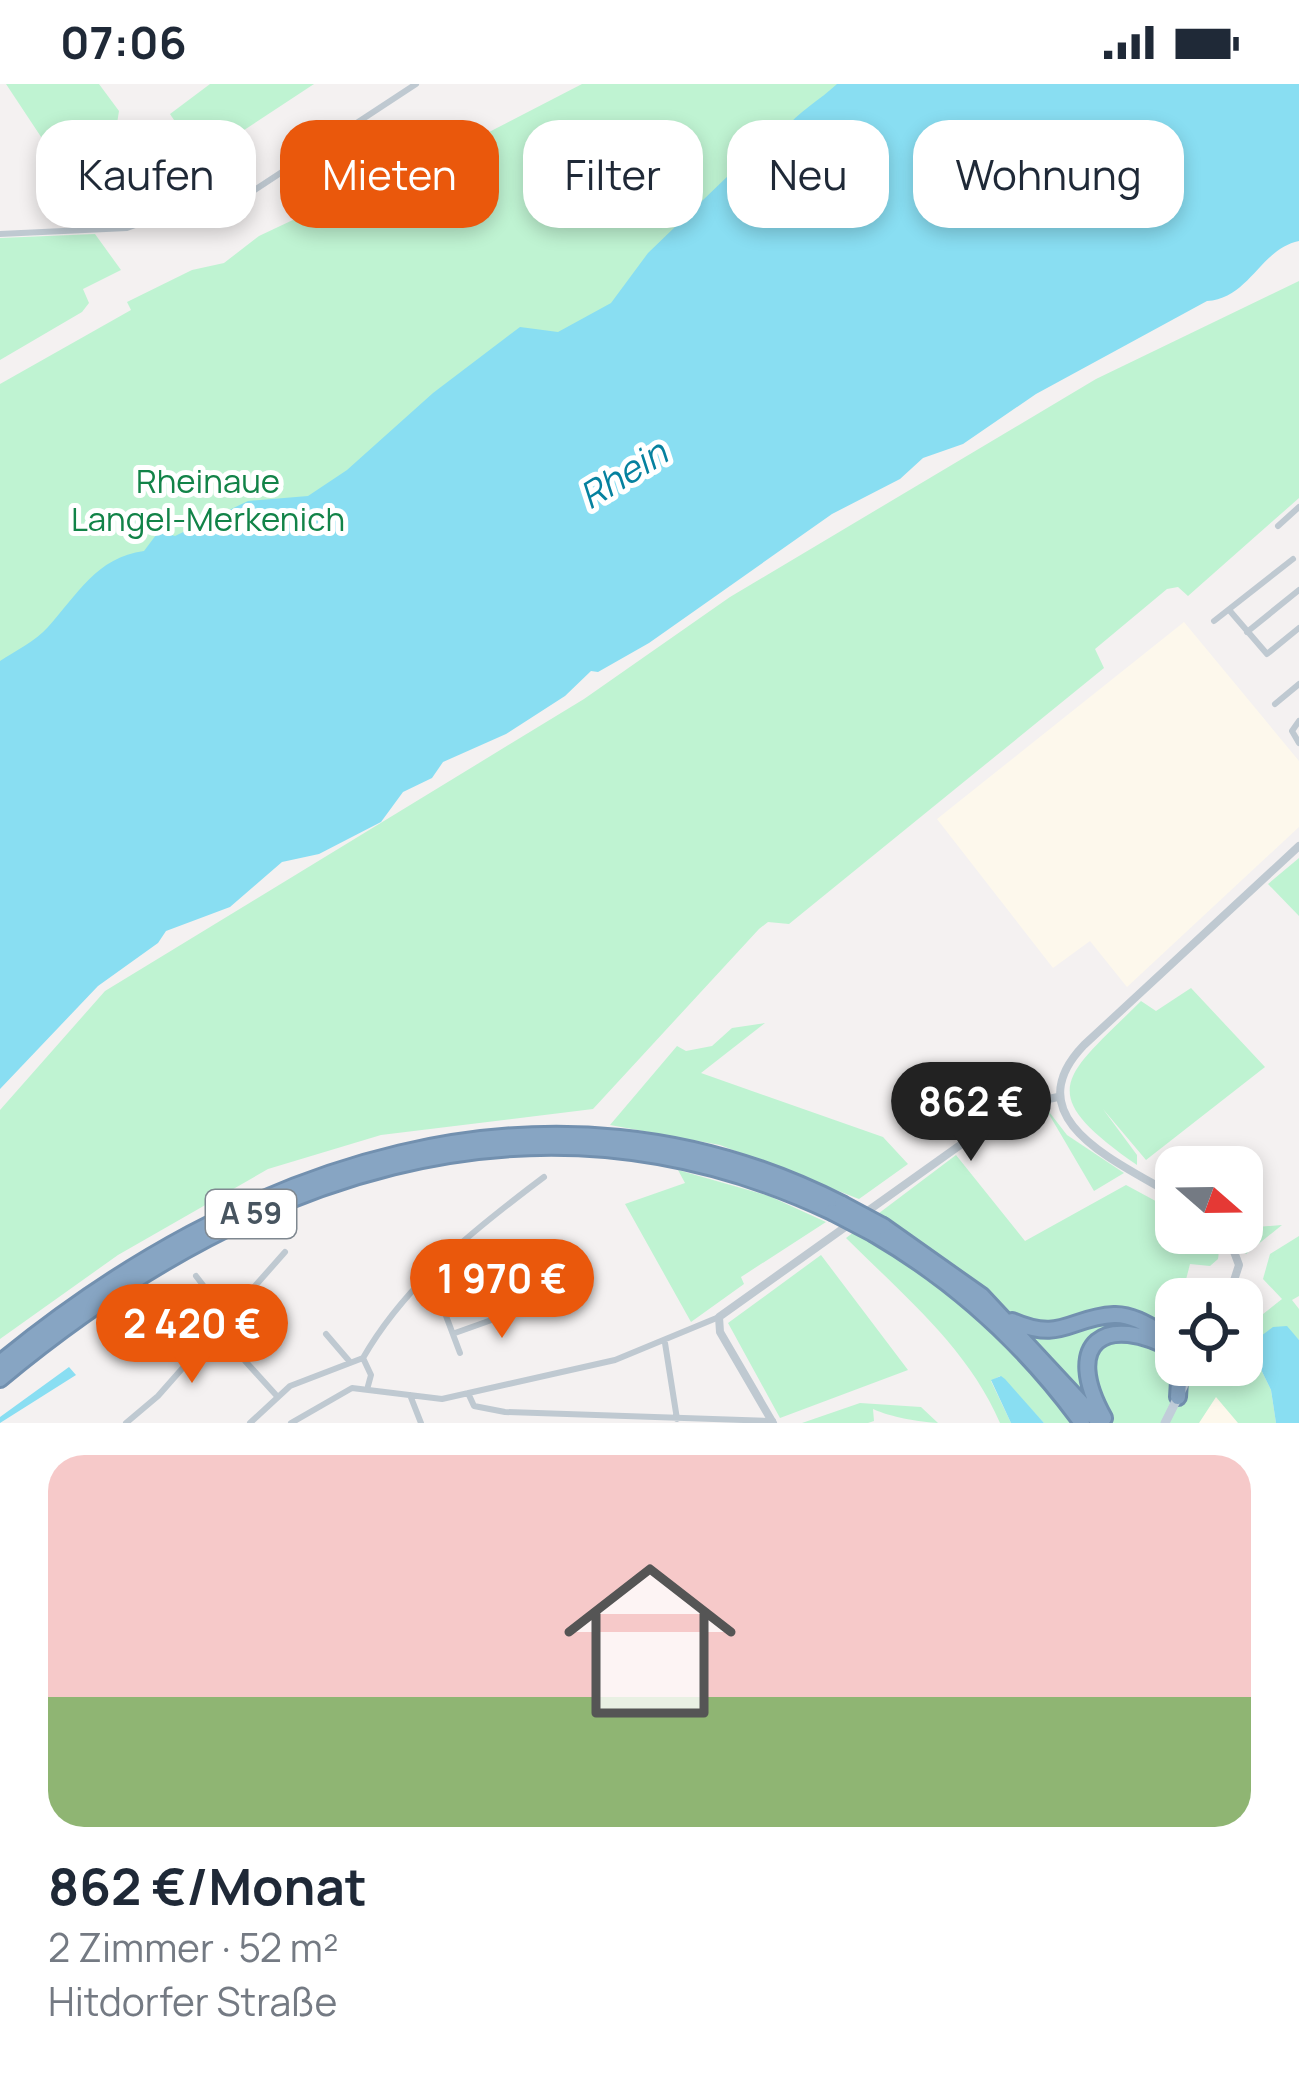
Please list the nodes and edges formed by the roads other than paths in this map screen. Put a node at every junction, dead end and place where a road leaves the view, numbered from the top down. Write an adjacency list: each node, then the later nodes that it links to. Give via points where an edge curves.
1 (416, 84): 2 (street, via 224,210 174,211 117,229)
2 (0, 234)
3 (1299, 508): 4 (street)
4 (1278, 526)
5 (1293, 559): 7 (street)
6 (1299, 590): 10 (street)
7 (1229, 611): 8 (street); 10 (street)
8 (1214, 621)
9 (1299, 628): 10 (street, via 1267,654)
10 (1247, 632)
11 (1299, 684): 12 (street)
12 (1275, 704)
13 (1299, 721): 14 (street, via 1292,731)
14 (1299, 743)
15 (1299, 846): 16 (street, via 1084,1045)
16 (1058, 1097): 18 (street, via 1083,1137); 25 (street, via 1015,1106)
17 (544, 1177): 23 (street)
18 (1155, 1183)
19 (837, 1208): 20 (highway, A 59, bridge); 36 (highway, A 59, via 788,1180 654,1144 544,1135 422,1146 336,1167 237,1208 110,1280); 37 (highway, A 59, via 639,1154 522,1147 427,1156 321,1184 236,1221 111,1294)
20 (879, 1230): 27 (highway, A 59); 52 (highway, A 59, via 1011,1338)
21 (285, 1252): 26 (street)
22 (196, 1276): 26 (street)
23 (425, 1278): 28 (street); 34 (street)
24 (528, 1307): 28 (street)
25 (719, 1316): 32 (street); 47 (street, via 720,1333)
26 (224, 1317): 42 (street, via 237,1352); 48 (street)
27 (1006, 1318): 30 (highway, via 1054,1332 1129,1316); 53 (highway, A 59)
28 (455, 1333): 33 (street)
29 (326, 1334): 35 (street)
30 (1155, 1335)
31 (1155, 1340): 53 (highway, via 1112,1333 1096,1345 1086,1369)
32 (665, 1342): 41 (street); 46 (street)
33 (460, 1353)
34 (363, 1358): 35 (street); 38 (street)
35 (350, 1362): 42 (street)
36 (0, 1363)
37 (0, 1379)
38 (368, 1386): 43 (street); 50 (street, via 334,1394)
39 (1179, 1386): 44 (highway)
40 (1184, 1386): 44 (main road)
41 (468, 1393): 43 (street); 45 (street, via 474,1406)
42 (276, 1395): 49 (street)
43 (410, 1395): 51 (street)
44 (1178, 1397): 54 (main road)
45 (601, 1421): 46 (street)
46 (677, 1422): 47 (street)
47 (773, 1422)
48 (126, 1423)
49 (250, 1423)
50 (291, 1423)
51 (421, 1423)
52 (1082, 1423)
53 (1103, 1423)
54 (1166, 1423)

